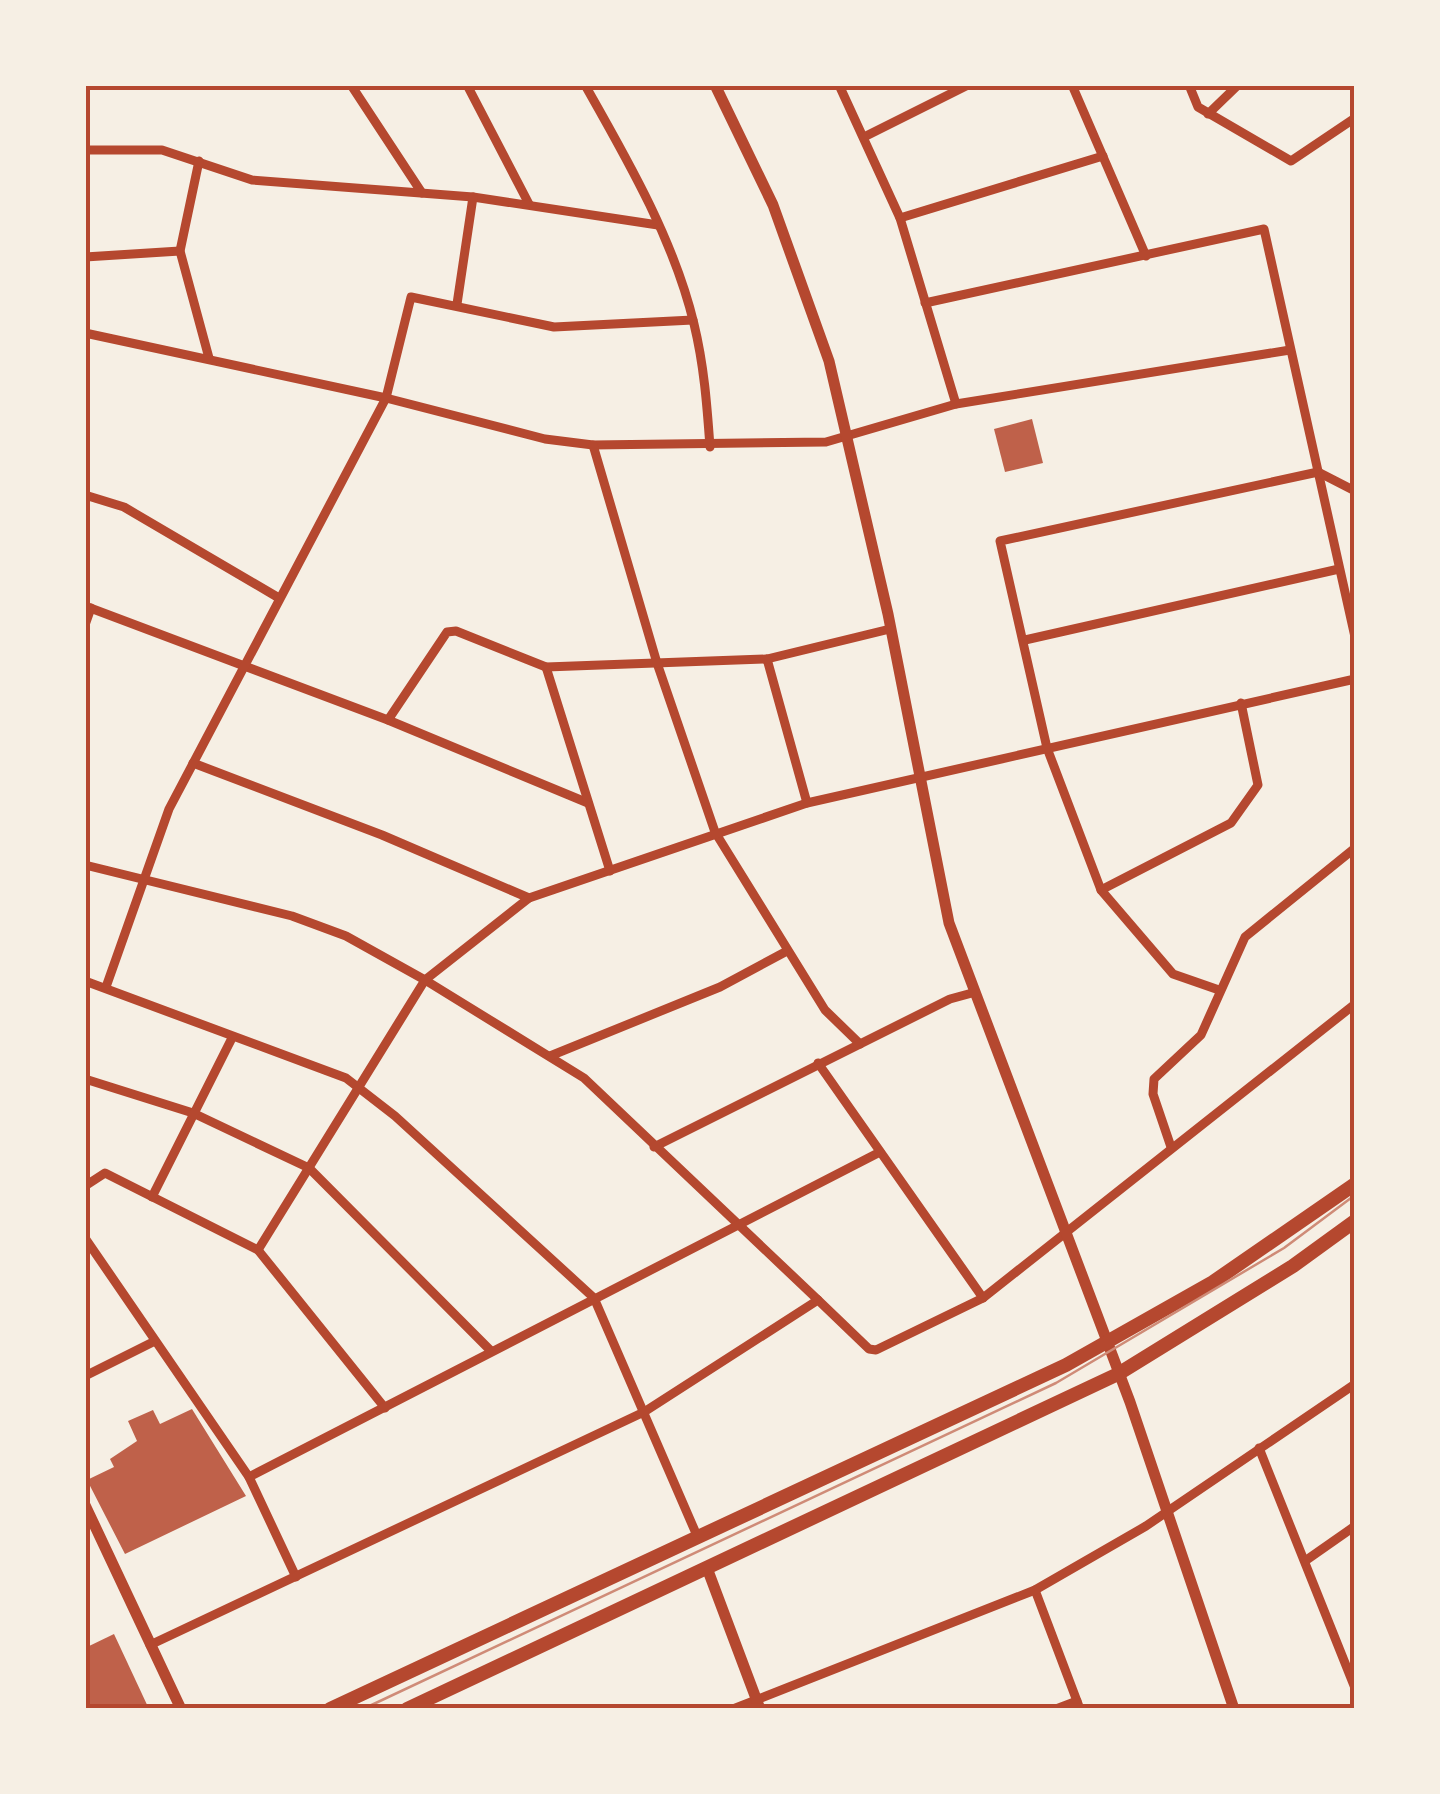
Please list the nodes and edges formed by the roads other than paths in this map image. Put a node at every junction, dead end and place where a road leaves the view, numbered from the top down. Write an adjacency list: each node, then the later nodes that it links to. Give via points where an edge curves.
1 (350, 85): 16 (street)
2 (467, 85): 18 (street)
3 (585, 85): 20 (street)
4 (715, 85): 32 (street, via 772,205 829,361)
5 (840, 85): 12 (street)
6 (968, 85): 12 (street)
7 (1072, 85): 14 (street)
8 (1189, 85): 10 (street)
9 (1238, 85): 10 (street)
10 (1208, 114): 11 (street, via 1292,161)
11 (1355, 118)
12 (864, 137): 19 (street)
13 (85, 150): 15 (street, via 162,150)
14 (1103, 156): 19 (street); 23 (street)
15 (200, 161): 16 (street, via 252,180); 21 (street)
16 (422, 193): 17 (street)
17 (474, 197): 18 (street); 24 (street)
18 (529, 204): 20 (street)
19 (900, 218): 25 (street)
20 (658, 225): 26 (street)
21 (180, 251): 22 (street); 29 (street)
22 (85, 256)
23 (1146, 256): 25 (street); 28 (street, via 1264,229)
24 (457, 304): 26 (street, via 554,327); 30 (street, via 411,297)
25 (925, 304): 31 (street)
26 (693, 320): 34 (street)
27 (85, 333): 29 (street)
28 (1290, 350): 31 (street); 35 (street)
29 (209, 358): 30 (street)
30 (386, 398): 33 (street); 39 (street)
31 (956, 404): 32 (street)
32 (848, 437): 34 (street); 42 (street)
33 (594, 445): 34 (street); 46 (street)
34 (710, 447)
35 (1318, 472): 36 (street); 38 (street); 44 (street, via 1000,541)
36 (1355, 491)
37 (85, 495): 39 (street, via 124,507)
38 (1339, 569): 43 (street); 44 (street)
39 (279, 598): 47 (street)
40 (88, 607): 41 (street); 47 (street)
41 (85, 625)
42 (890, 628): 45 (street); 54 (street)
43 (1355, 637)
44 (1025, 640): 52 (street)
45 (768, 658): 46 (street); 56 (street)
46 (657, 663): 48 (street); 57 (street)
47 (245, 666): 51 (street); 53 (street)
48 (546, 667): 51 (street, via 447,632); 55 (street)
49 (1355, 679): 50 (street)
50 (1241, 702): 52 (street); 62 (street, via 1258,785 1231,823)
51 (388, 720): 55 (street)
52 (1047, 748): 54 (street); 62 (street)
53 (193, 763): 61 (street); 63 (street)
54 (918, 780): 56 (street); 69 (street, via 948,923)
55 (588, 803): 60 (street)
56 (806, 803): 57 (street)
57 (714, 832): 60 (street); 64 (street)
58 (1355, 848): 68 (street, via 1245,937)
59 (85, 864): 61 (street)
60 (610, 872): 63 (street)
61 (143, 878): 66 (street, via 292,916 346,936); 67 (street)
62 (1102, 890): 68 (street, via 1173,974)
63 (529, 898): 66 (street)
64 (787, 951): 72 (street, via 825,1010); 73 (street, via 720,987)
65 (85, 980): 67 (street)
66 (425, 980): 73 (street); 76 (street)
67 (106, 987): 71 (street)
68 (1218, 990): 79 (street, via 1202,1035 1154,1079)
69 (972, 992): 72 (street); 87 (street)
70 (1355, 1004): 79 (street)
71 (232, 1038): 76 (street); 77 (street)
72 (860, 1044): 74 (street)
73 (550, 1056): 78 (street, via 584,1078)
74 (818, 1063): 78 (street); 80 (street)
75 (85, 1079): 77 (street)
76 (359, 1086): 81 (street); 90 (street)
77 (193, 1113): 81 (street); 84 (street)
78 (654, 1146): 86 (street)
79 (1170, 1147): 87 (street)
80 (880, 1152): 86 (street); 91 (street)
81 (308, 1168): 89 (street); 95 (street)
82 (1355, 1184): 94 (main road, via 1228,1273)
83 (85, 1186): 84 (street, via 105,1173)
84 (152, 1197): 89 (street)
85 (1355, 1221): 96 (main road)
86 (736, 1223): 90 (street); 92 (street)
87 (1065, 1236): 91 (street); 94 (street)
88 (85, 1238): 93 (street)
89 (258, 1250): 99 (street)
90 (594, 1298): 95 (street); 100 (street)
91 (983, 1298): 92 (street, via 876,1350)
92 (818, 1300): 100 (street)
93 (155, 1341): 97 (street); 102 (street)
94 (1106, 1343): 96 (street); 106 (main road)
95 (491, 1351): 99 (street)
96 (1118, 1374): 104 (street); 108 (main road)
97 (85, 1376)
98 (1355, 1384): 101 (street)
99 (384, 1408): 102 (street)
100 (644, 1412): 106 (street); 109 (street)
101 (1259, 1448): 104 (street); 107 (street)
102 (249, 1478): 109 (street)
103 (85, 1505): 111 (street)
104 (1165, 1513): 110 (street); 120 (street)
105 (1355, 1526): 107 (street)
106 (698, 1540): 116 (main road)
107 (1305, 1560): 112 (street)
108 (707, 1568): 113 (street); 117 (main road)
109 (296, 1577): 111 (street)
110 (1035, 1590): 113 (street); 114 (street)
111 (150, 1644): 115 (street)
112 (1355, 1688)
113 (758, 1704): 118 (street)
114 (1078, 1705): 119 (street)
115 (181, 1709)
116 (330, 1709)
117 (407, 1709)
118 (733, 1709)
119 (1056, 1709)
120 (1234, 1709)

